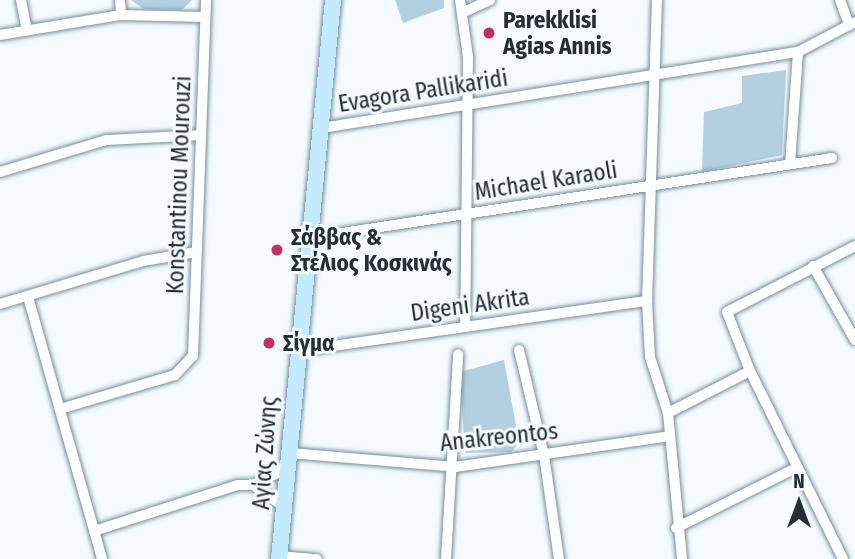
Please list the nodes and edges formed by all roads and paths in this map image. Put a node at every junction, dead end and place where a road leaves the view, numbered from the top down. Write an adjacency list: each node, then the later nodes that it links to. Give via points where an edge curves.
1 (21, 0): 13 (street)
2 (120, 0): 10 (street)
3 (206, 0): 11 (street, Konstantinou Mourouzi)
4 (333, 0): 18 (main road, Αγίας Ζώνης)
5 (460, 0): 9 (street)
6 (490, 0): 9 (street)
7 (657, 0): 16 (street)
8 (840, 0): 12 (street)
9 (462, 13): 17 (street)
10 (121, 15): 11 (street); 13 (street)
11 (205, 17): 19 (street, Konstantinou Mourouzi)
12 (852, 23): 15 (street, Evagora Pallikaridi)
13 (27, 30): 14 (street)
14 (0, 35)
15 (797, 52): 16 (street, Evagora Pallikaridi); 21 (street)
16 (651, 75): 17 (street, Evagora Pallikaridi); 23 (street)
17 (468, 106): 18 (street, Evagora Pallikaridi); 24 (street)
18 (322, 128): 25 (main road, Αγίας Ζώνης)
19 (201, 135): 22 (street, via 107,140); 27 (street, Konstantinou Mourouzi)
20 (832, 158): 21 (street, Michael Karaoli)
21 (790, 164): 23 (street, Michael Karaoli)
22 (0, 172)
23 (652, 185): 24 (street, Michael Karaoli); 30 (street)
24 (468, 215): 25 (street, Michael Karaoli); 32 (street)
25 (309, 239): 35 (main road, Αγίας Ζώνης)
26 (855, 246): 28 (street)
27 (197, 252): 29 (street, via 143,261); 38 (street, Konstantinou Mourouzi, via 196,341 184,369)
28 (813, 266): 33 (street); 37 (street, via 727,312)
29 (28, 297): 31 (street); 38 (street)
30 (647, 302): 32 (street, Digeni Akrita); 39 (street, via 650,357)
31 (0, 304)
32 (465, 327): 35 (street, Digeni Akrita)
33 (855, 340)
34 (519, 350): 41 (street)
35 (298, 351): 42 (main road, Αγίας Ζώνης)
36 (458, 354): 43 (street)
37 (750, 371): 39 (street); 44 (street)
38 (60, 409): 48 (street)
39 (668, 414): 40 (street)
40 (669, 436): 41 (street, Anakreontos); 47 (street)
41 (544, 455): 43 (street, Anakreontos); 53 (street)
42 (289, 461): 43 (street, Anakreontos); 45 (street); 46 (main road, Αγίας Ζώνης)
43 (456, 467): 52 (street)
44 (798, 467): 47 (street); 55 (street)
45 (253, 485): 46 (street); 48 (street, via 238,485)
46 (285, 507): 49 (main road, Αγίας Ζώνης)
47 (676, 528): 54 (street)
48 (94, 531): 50 (street)
49 (279, 558): 51 (street)
50 (102, 559)
51 (317, 559)
52 (446, 559)
53 (559, 559)
54 (682, 559)
55 (843, 559)

